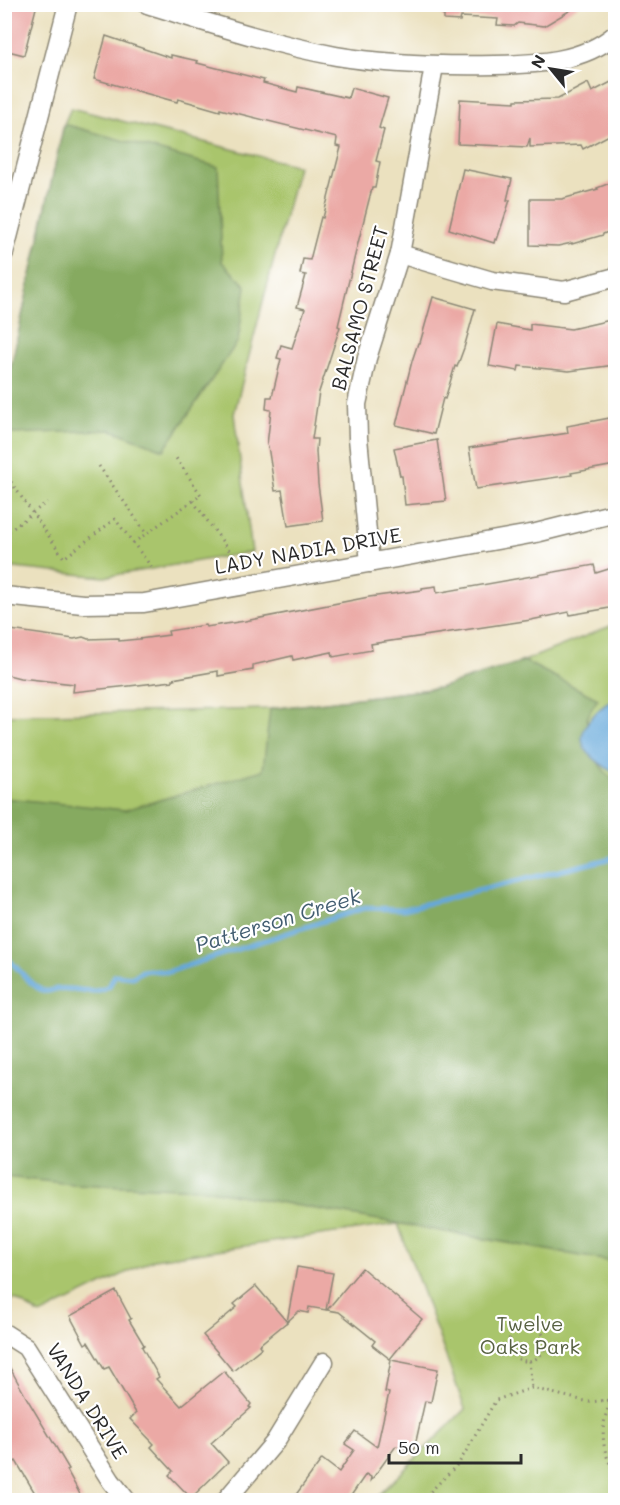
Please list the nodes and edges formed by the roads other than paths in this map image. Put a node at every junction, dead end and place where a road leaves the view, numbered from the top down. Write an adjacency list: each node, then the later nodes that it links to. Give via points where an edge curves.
1 (68, 4): 5 (street)
2 (147, 4): 4 (street, via 335,56)
3 (615, 34): 4 (street, via 584,52 544,64)
4 (434, 66): 7 (street, BALSAMO STREET)
5 (12, 197): 6 (street)
6 (4, 253)
7 (400, 254): 8 (street, via 492,281 564,291); 10 (street, BALSAMO STREET, via 367,358 357,404)
8 (615, 277)
9 (615, 513): 10 (street, LADY NADIA DRIVE, via 536,534)
10 (370, 563): 11 (street, LADY NADIA DRIVE, via 144,603 83,604)
11 (4, 596)
12 (4, 1333): 14 (street, VANDA DRIVE, via 26,1347)
13 (324, 1362): 15 (street, via 275,1442)
14 (126, 1500)
15 (226, 1500)

